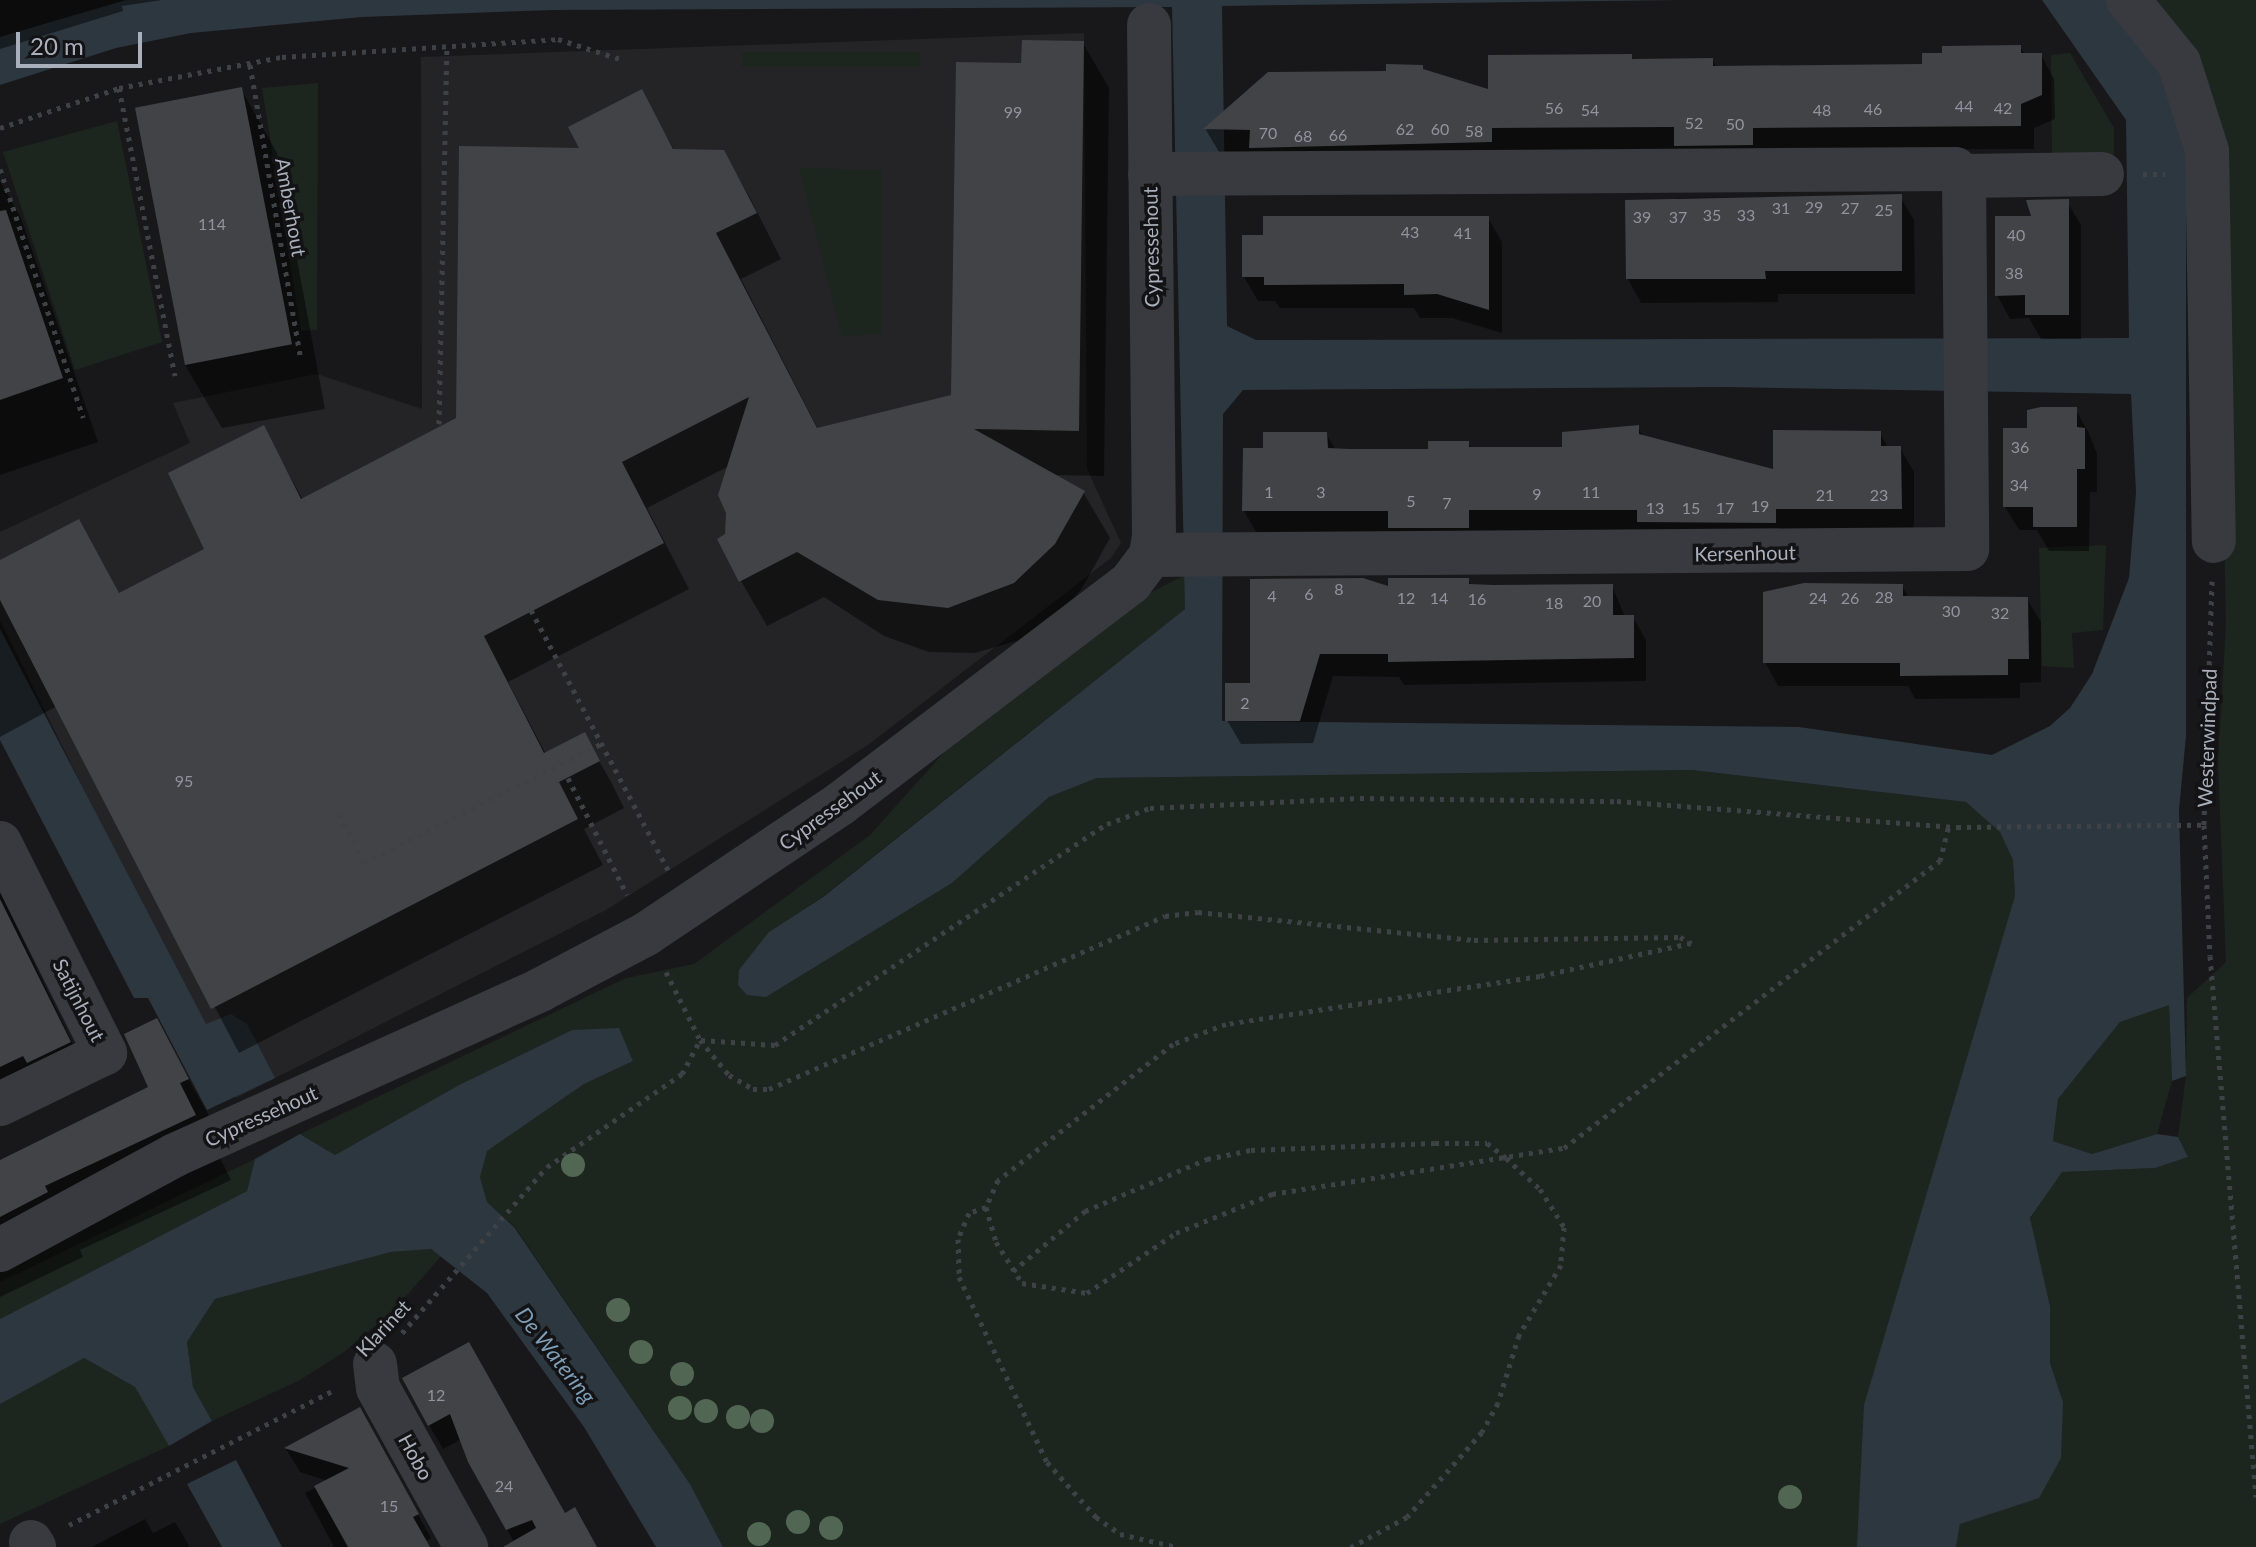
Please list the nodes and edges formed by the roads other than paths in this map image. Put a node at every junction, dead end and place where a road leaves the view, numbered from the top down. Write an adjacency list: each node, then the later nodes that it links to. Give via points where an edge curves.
1 (2128, 0): 6 (street, via 2179,63 2207,151)
2 (1149, 25): 3 (street, Cypressehout)
3 (1161, 174): 5 (street, via 1955,169); 7 (street, Cypressehout)
4 (2114, 174): 5 (street)
5 (1964, 176): 7 (street, Kersenhout, via 1967,549)
6 (2214, 541)
7 (1161, 554): 10 (street, Cypressehout, via 840,804 646,934 540,990 175,1155)
8 (0, 843): 9 (street, Satijnhout, via 105,1053)
9 (0, 1104)
10 (0, 1250)
11 (375, 1364): 12 (street, Hobo, via 378,1388)
12 (466, 1547)

